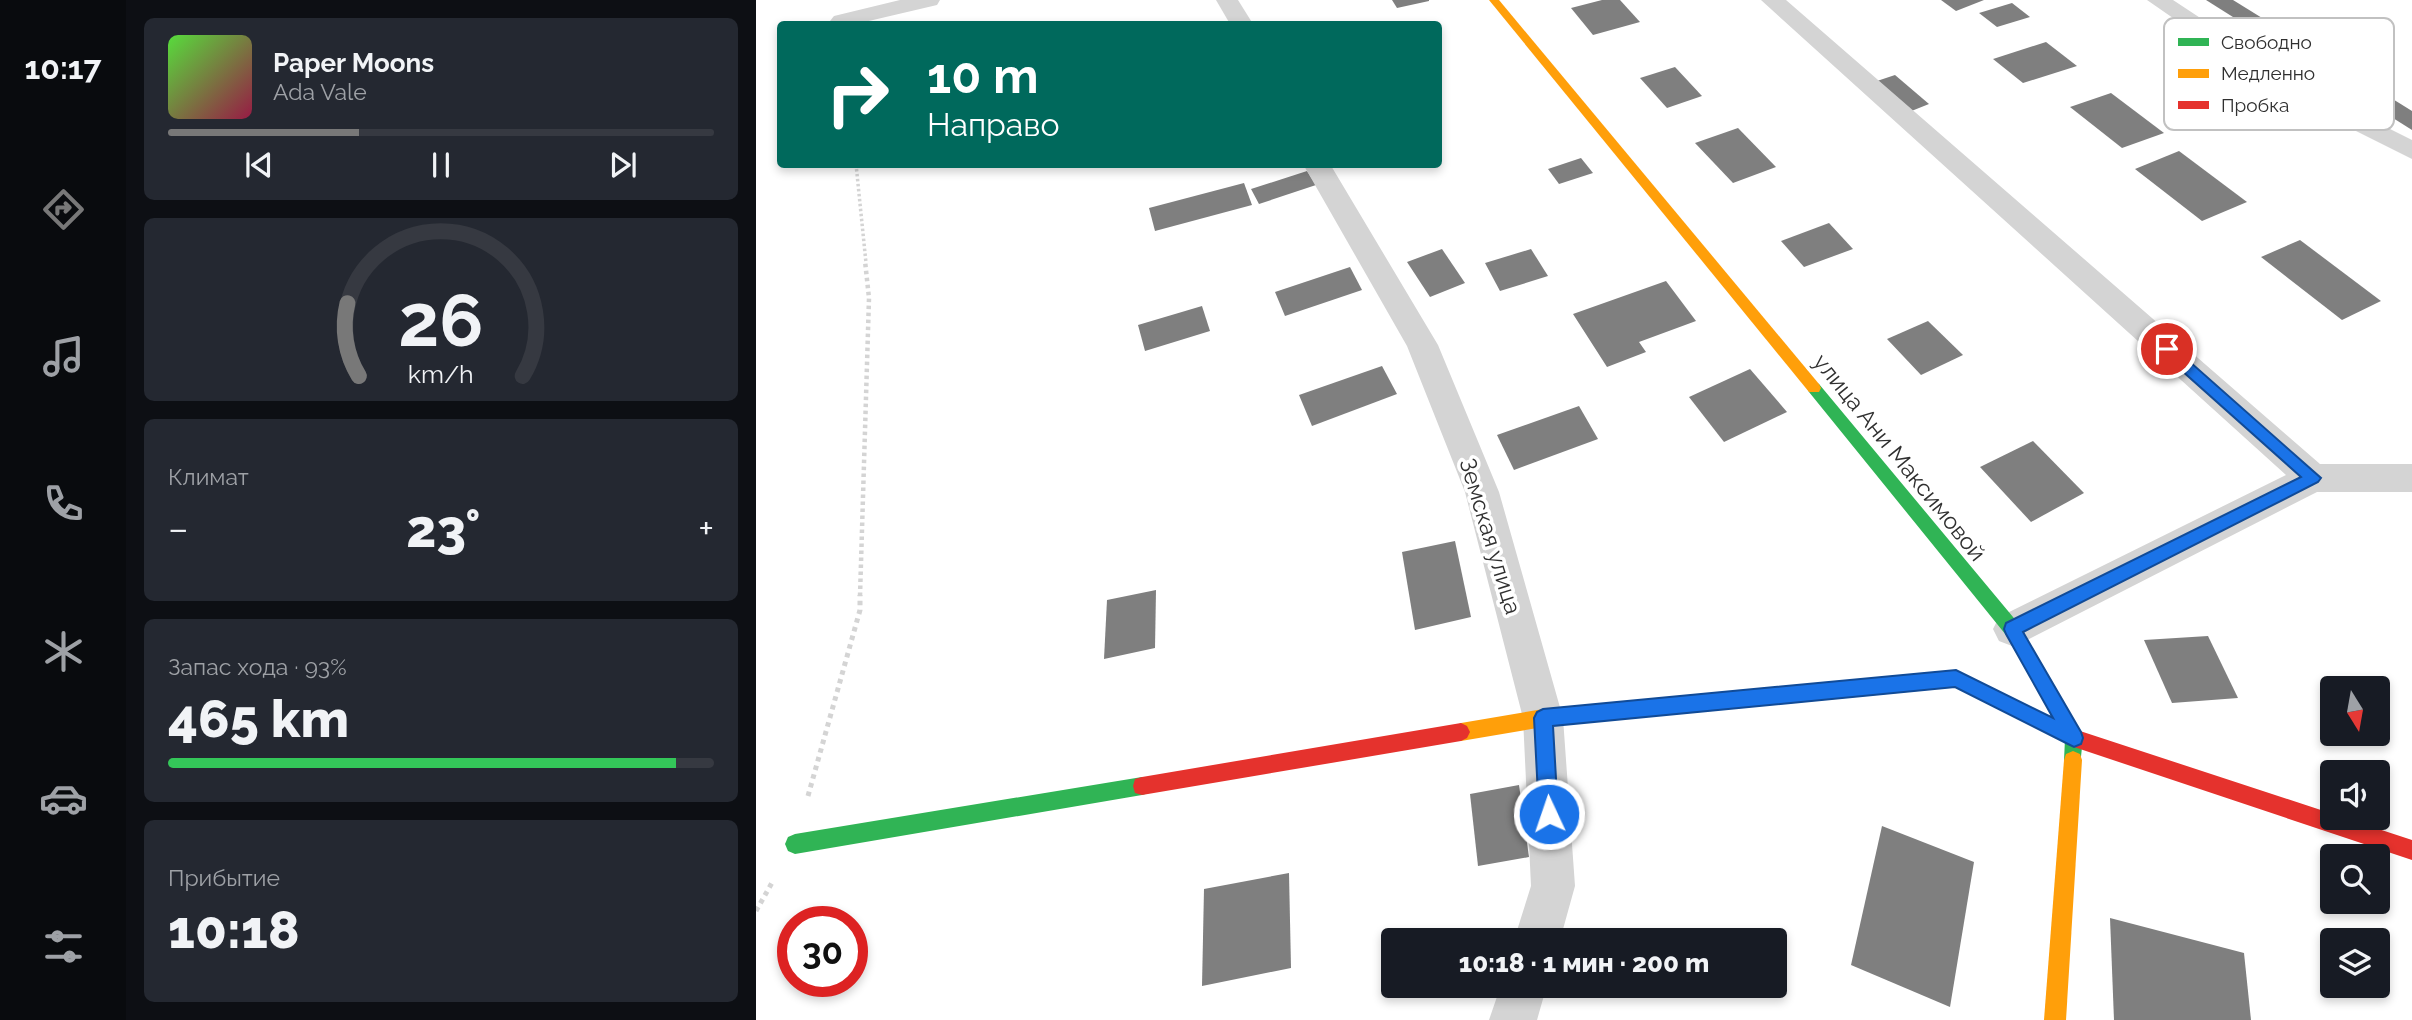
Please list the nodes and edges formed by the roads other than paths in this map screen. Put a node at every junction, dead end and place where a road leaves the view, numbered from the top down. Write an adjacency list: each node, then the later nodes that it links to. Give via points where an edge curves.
1 (929, 0): 6 (street)
2 (1227, 0): 9 (street)
3 (1494, 0): 15 (street, улица Ани Максимовой)
4 (1772, 0): 13 (street)
5 (2158, 0): 7 (street)
6 (880, 6): 8 (street)
7 (2185, 18)
8 (842, 21)
9 (1239, 21)
10 (2371, 130): 11 (street)
11 (2412, 151)
12 (1318, 168): 16 (street, Земская улица, via 1427,357 1482,492)
13 (2313, 478): 14 (street); 15 (street)
14 (2412, 478)
15 (2012, 629): 17 (street, улица Ани Максимовой)
16 (1543, 718): 17 (street, via 1956,679); 18 (street); 20 (street, Земская улица, via 1553,886)
17 (2074, 738): 19 (street); 23 (street)
18 (795, 844)
19 (2412, 849)
20 (1541, 928)
21 (1520, 998): 22 (street)
22 (1513, 1020)
23 (2055, 1020)

